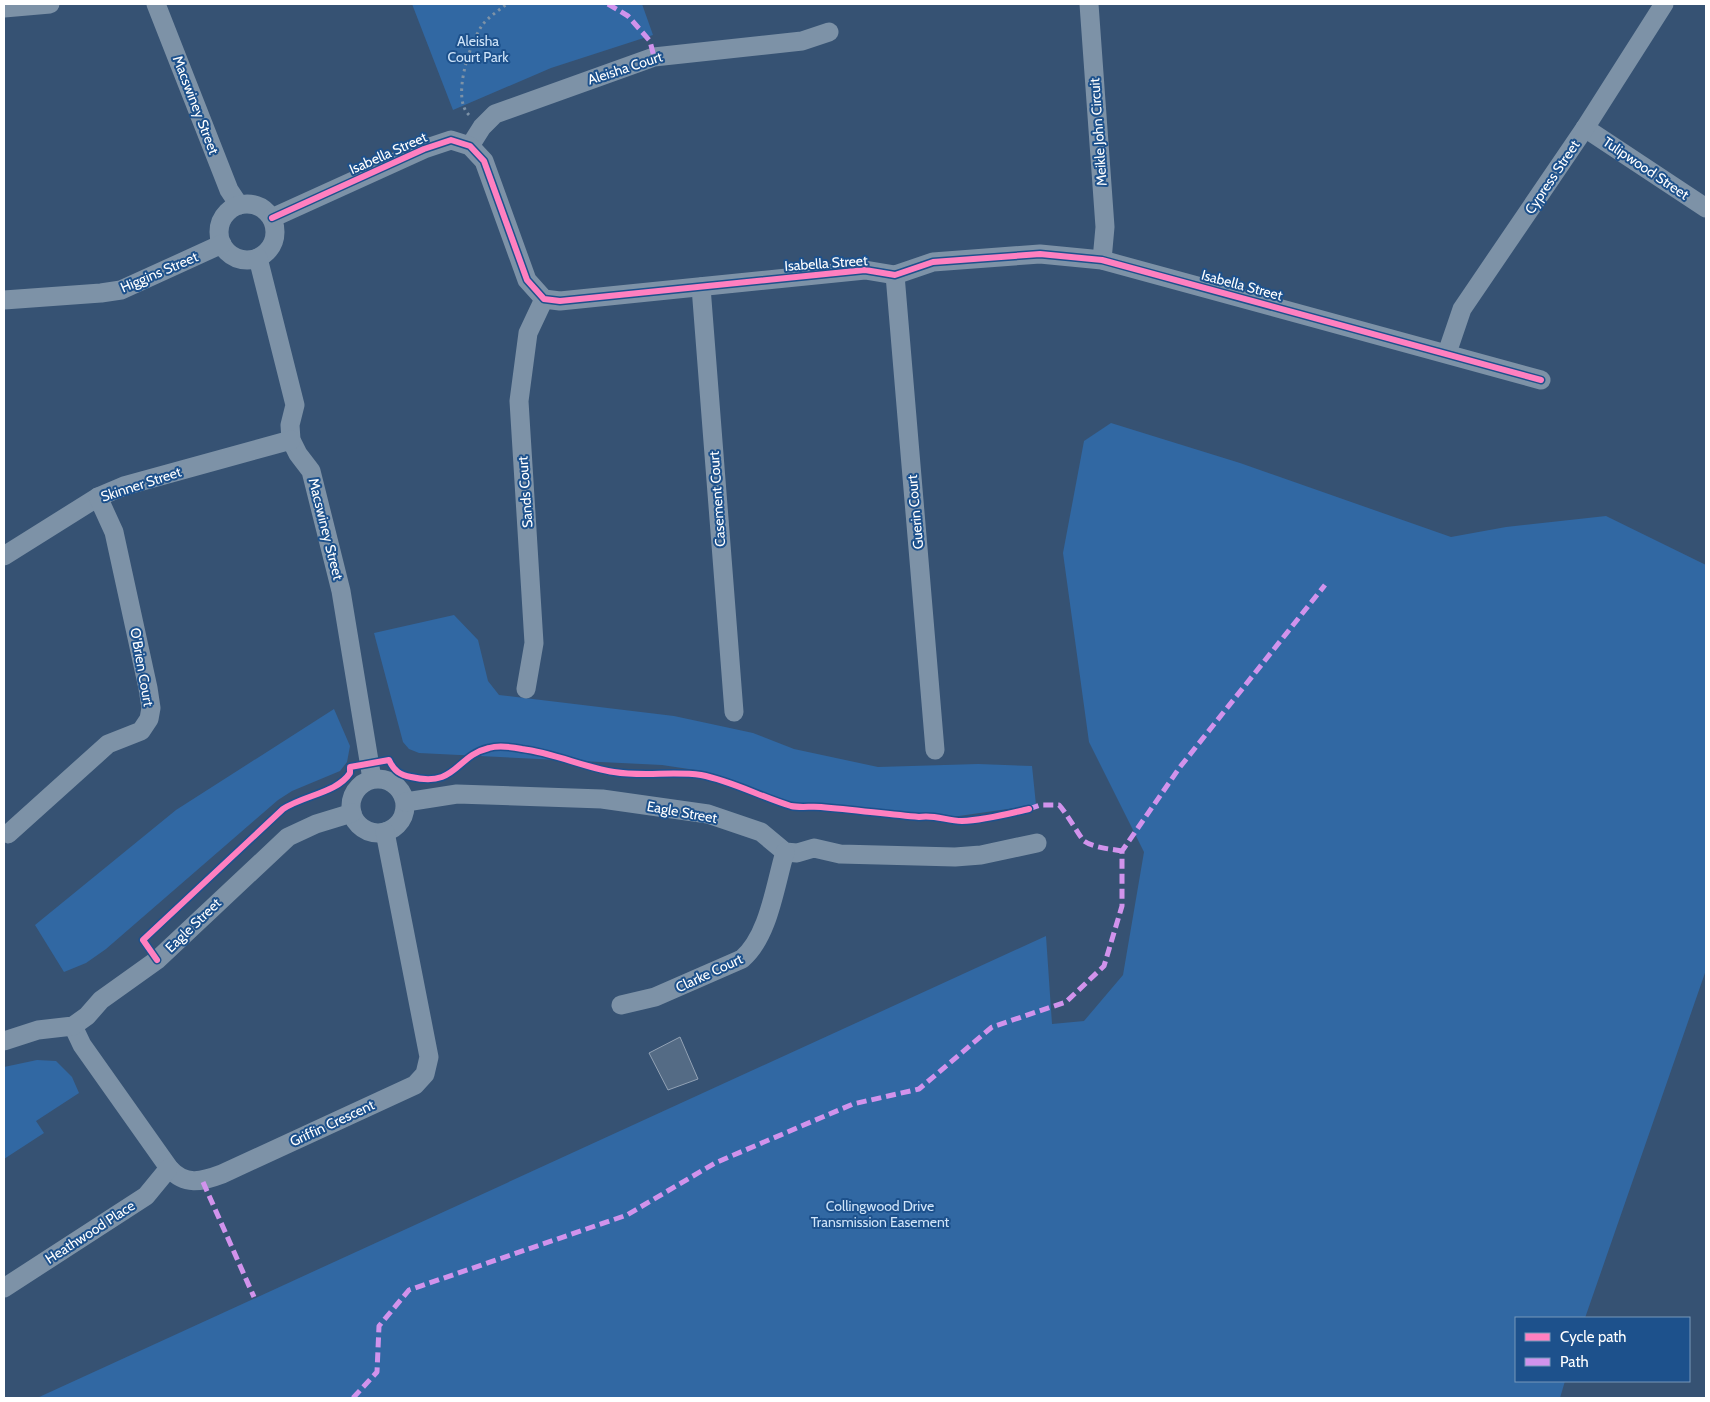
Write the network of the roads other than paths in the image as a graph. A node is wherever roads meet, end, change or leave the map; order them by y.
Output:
1 (50, 4) edge
2 (156, 4) edge
3 (1089, 4) edge
4 (1664, 4) edge
5 (4, 8) edge
6 (829, 32) dead end
7 (1585, 128) junction
8 (470, 146) junction
9 (239, 205) junction
10 (1706, 208) edge
11 (272, 218) junction
12 (222, 244) junction
13 (258, 258) junction
14 (1102, 260) junction
15 (895, 275) junction
16 (701, 286) junction
17 (544, 299) junction
18 (4, 300) edge
19 (1447, 353) junction
20 (1541, 380) dead end
21 (291, 440) junction
22 (98, 496) junction
23 (4, 556) edge
24 (526, 689) dead end
25 (734, 712) dead end
26 (935, 750) dead end
27 (372, 779) junction
28 (406, 802) junction
29 (352, 813) junction
30 (385, 832) junction
31 (8, 834) dead end
32 (1037, 843) dead end
33 (784, 852) junction
34 (621, 1005) dead end
35 (73, 1026) junction
36 (4, 1041) edge
37 (169, 1168) junction
38 (4, 1288) edge

1 - 5 street
2 - 9 street, Macswiney Street
3 - 14 street, Meikle John Circuit
4 - 7 street, Cypress Street
6 - 8 street, Aleisha Court
7 - 10 street, Tulipwood Street
7 - 19 street, Cypress Street
8 - 11 street, Isabella Street
8 - 17 street
9 - 11 street
9 - 12 street
11 - 13 street
12 - 13 street
12 - 18 street, Higgins Street
13 - 21 street
14 - 15 street, Isabella Street
14 - 19 street, Isabella Street
15 - 16 street, Isabella Street
15 - 26 street, Guerin Court
16 - 17 street, Isabella Street
16 - 25 street, Casement Court
17 - 24 street, Sands Court
19 - 20 street, Isabella Street
21 - 22 street, Skinner Street
21 - 27 street, Macswiney Street
22 - 23 street, Skinner Street
22 - 31 street, O'Brien Court
27 - 28 street
27 - 29 street
28 - 30 street
28 - 33 street, Eagle Street
29 - 30 street
29 - 35 street, Eagle Street
30 - 37 street, Griffin Crescent
32 - 33 street
33 - 34 street, Clarke Court
35 - 36 street
35 - 37 street, Griffin Crescent
37 - 38 street, Heathwood Place

